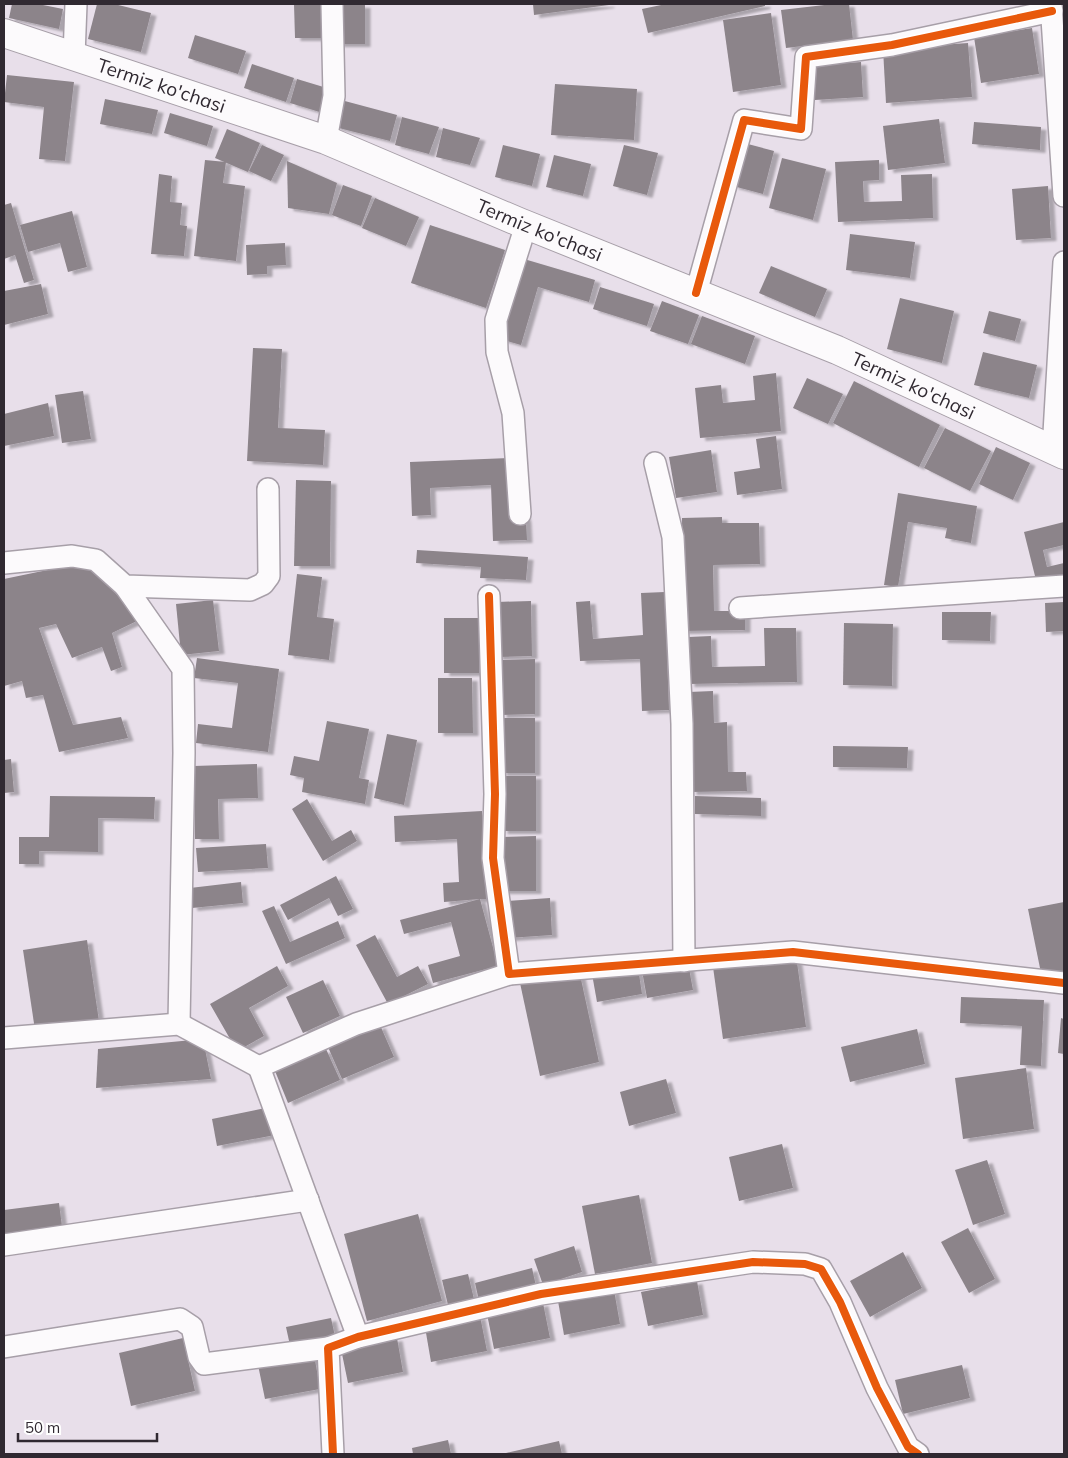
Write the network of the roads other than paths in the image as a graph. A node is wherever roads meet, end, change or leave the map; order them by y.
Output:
1 (76, 4) edge
2 (332, 4) edge
3 (1052, 8) edge
4 (4, 33) edge
5 (74, 56) junction
6 (326, 140) junction
7 (1064, 196) edge
8 (526, 225) junction
9 (1064, 262) edge
10 (696, 293) junction
11 (1059, 453) edge
12 (655, 463) dead end
13 (268, 489) dead end
14 (520, 514) dead end
15 (4, 563) edge
16 (125, 586) junction
17 (1064, 586) edge
18 (489, 596) dead end
19 (740, 608) dead end
20 (684, 961) junction
21 (509, 974) junction
22 (1064, 983) edge
23 (179, 1024) junction
24 (4, 1038) edge
25 (259, 1067) junction
26 (308, 1200) junction
27 (4, 1245) edge
28 (358, 1337) junction
29 (4, 1347) edge
30 (328, 1348) junction
31 (333, 1454) edge
32 (918, 1454) edge

1 - 5 street
2 - 6 street
3 - 7 street
3 - 10 street
4 - 5 main road, Termiz ko'chasi
5 - 6 main road, Termiz ko'chasi
6 - 8 main road, Termiz ko'chasi
8 - 10 main road, Termiz ko'chasi
8 - 14 street
9 - 11 street
10 - 11 main road, Termiz ko'chasi
12 - 20 street
13 - 16 street
15 - 16 street
16 - 23 street
17 - 19 street
18 - 21 street
20 - 21 street
20 - 22 street
21 - 25 street
23 - 24 street
23 - 25 street
25 - 26 street
26 - 27 street
26 - 28 street
28 - 30 street
28 - 32 street
29 - 30 street
30 - 31 street

